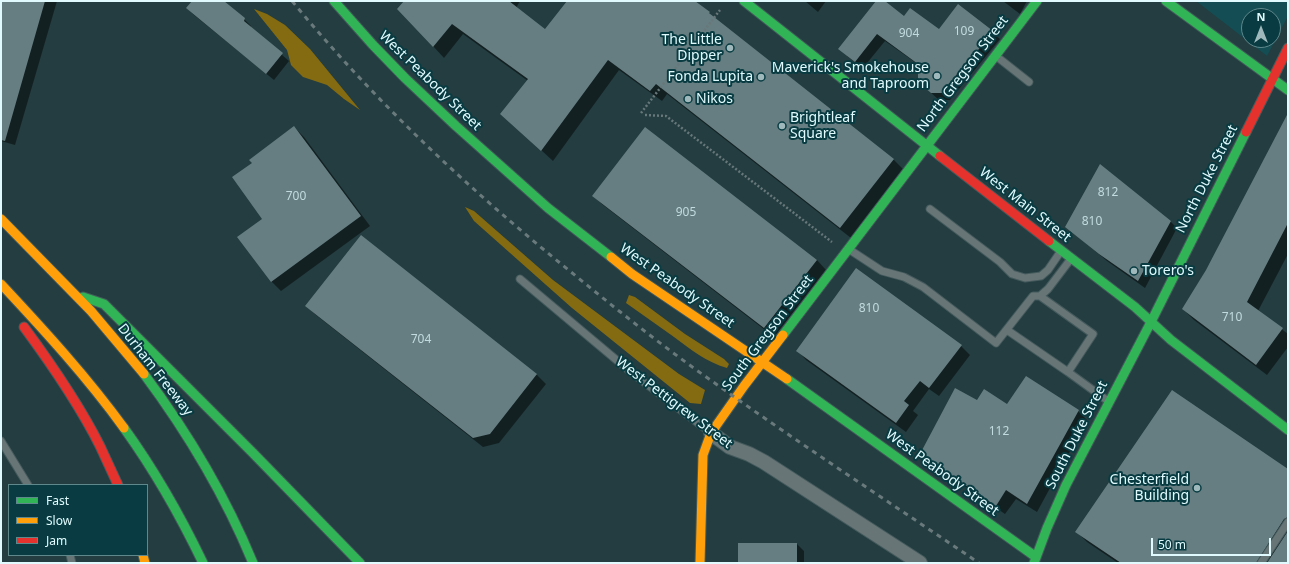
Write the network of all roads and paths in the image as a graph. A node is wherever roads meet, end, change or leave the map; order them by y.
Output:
1 (334, 1) edge
2 (744, 1) edge
3 (1037, 1) edge
4 (1166, 1) edge
5 (720, 10) dead end
6 (1288, 48) edge
7 (996, 55) junction
8 (1273, 79) junction
9 (1029, 82) dead end
10 (1288, 90) edge
11 (641, 113) dead end
12 (645, 115) dead end
13 (927, 145) junction
14 (930, 209) dead end
15 (1, 219) edge
16 (835, 244) dead end
17 (849, 248) junction
18 (1061, 251) junction
19 (1071, 259) junction
20 (520, 279) dead end
21 (1, 285) edge
22 (76, 294) junction
23 (1040, 296) junction
24 (1151, 322) junction
25 (1007, 330) junction
26 (763, 362) junction
27 (1068, 372) junction
28 (1109, 402) junction
29 (1288, 430) edge
30 (711, 433) junction
31 (1, 441) edge
32 (27, 484) edge
33 (118, 484) edge
34 (1288, 522) edge
35 (1035, 560) edge
36 (203, 563) edge
37 (253, 563) edge
38 (360, 563) edge
39 (700, 563) edge
40 (920, 563) edge
41 (1261, 563) edge

1 - 26 main road, West Peabody Street
2 - 13 main road, West Main Street
3 - 7 main road, North Gregson Street
4 - 8 main road
5 - 11 path
6 - 8 main road, North Duke Street
7 - 9 lane
7 - 13 main road, North Gregson Street
8 - 10 main road
8 - 24 main road, North Duke Street
12 - 16 path
13 - 17 main road, South Gregson Street
13 - 18 main road, West Main Street
14 - 18 lane
15 - 22 main road, Durham Freeway
17 - 25 lane
17 - 26 main road, South Gregson Street
18 - 19 main road, West Main Street
19 - 23 lane
19 - 24 main road, West Main Street
20 - 30 lane, West Pettigrew Street
21 - 33 main road
21 - 36 main road
22 - 37 main road, Durham Freeway
22 - 38 main road
23 - 25 lane
23 - 27 lane
24 - 28 main road, South Duke Street
24 - 29 main road, West Main Street
25 - 27 lane
26 - 30 main road, South Gregson Street
26 - 35 main road, West Peabody Street
27 - 28 lane
28 - 35 main road, South Duke Street
30 - 39 main road, South Gregson Street
30 - 40 street, West Pettigrew Street
31 - 32 lane
34 - 41 lane

